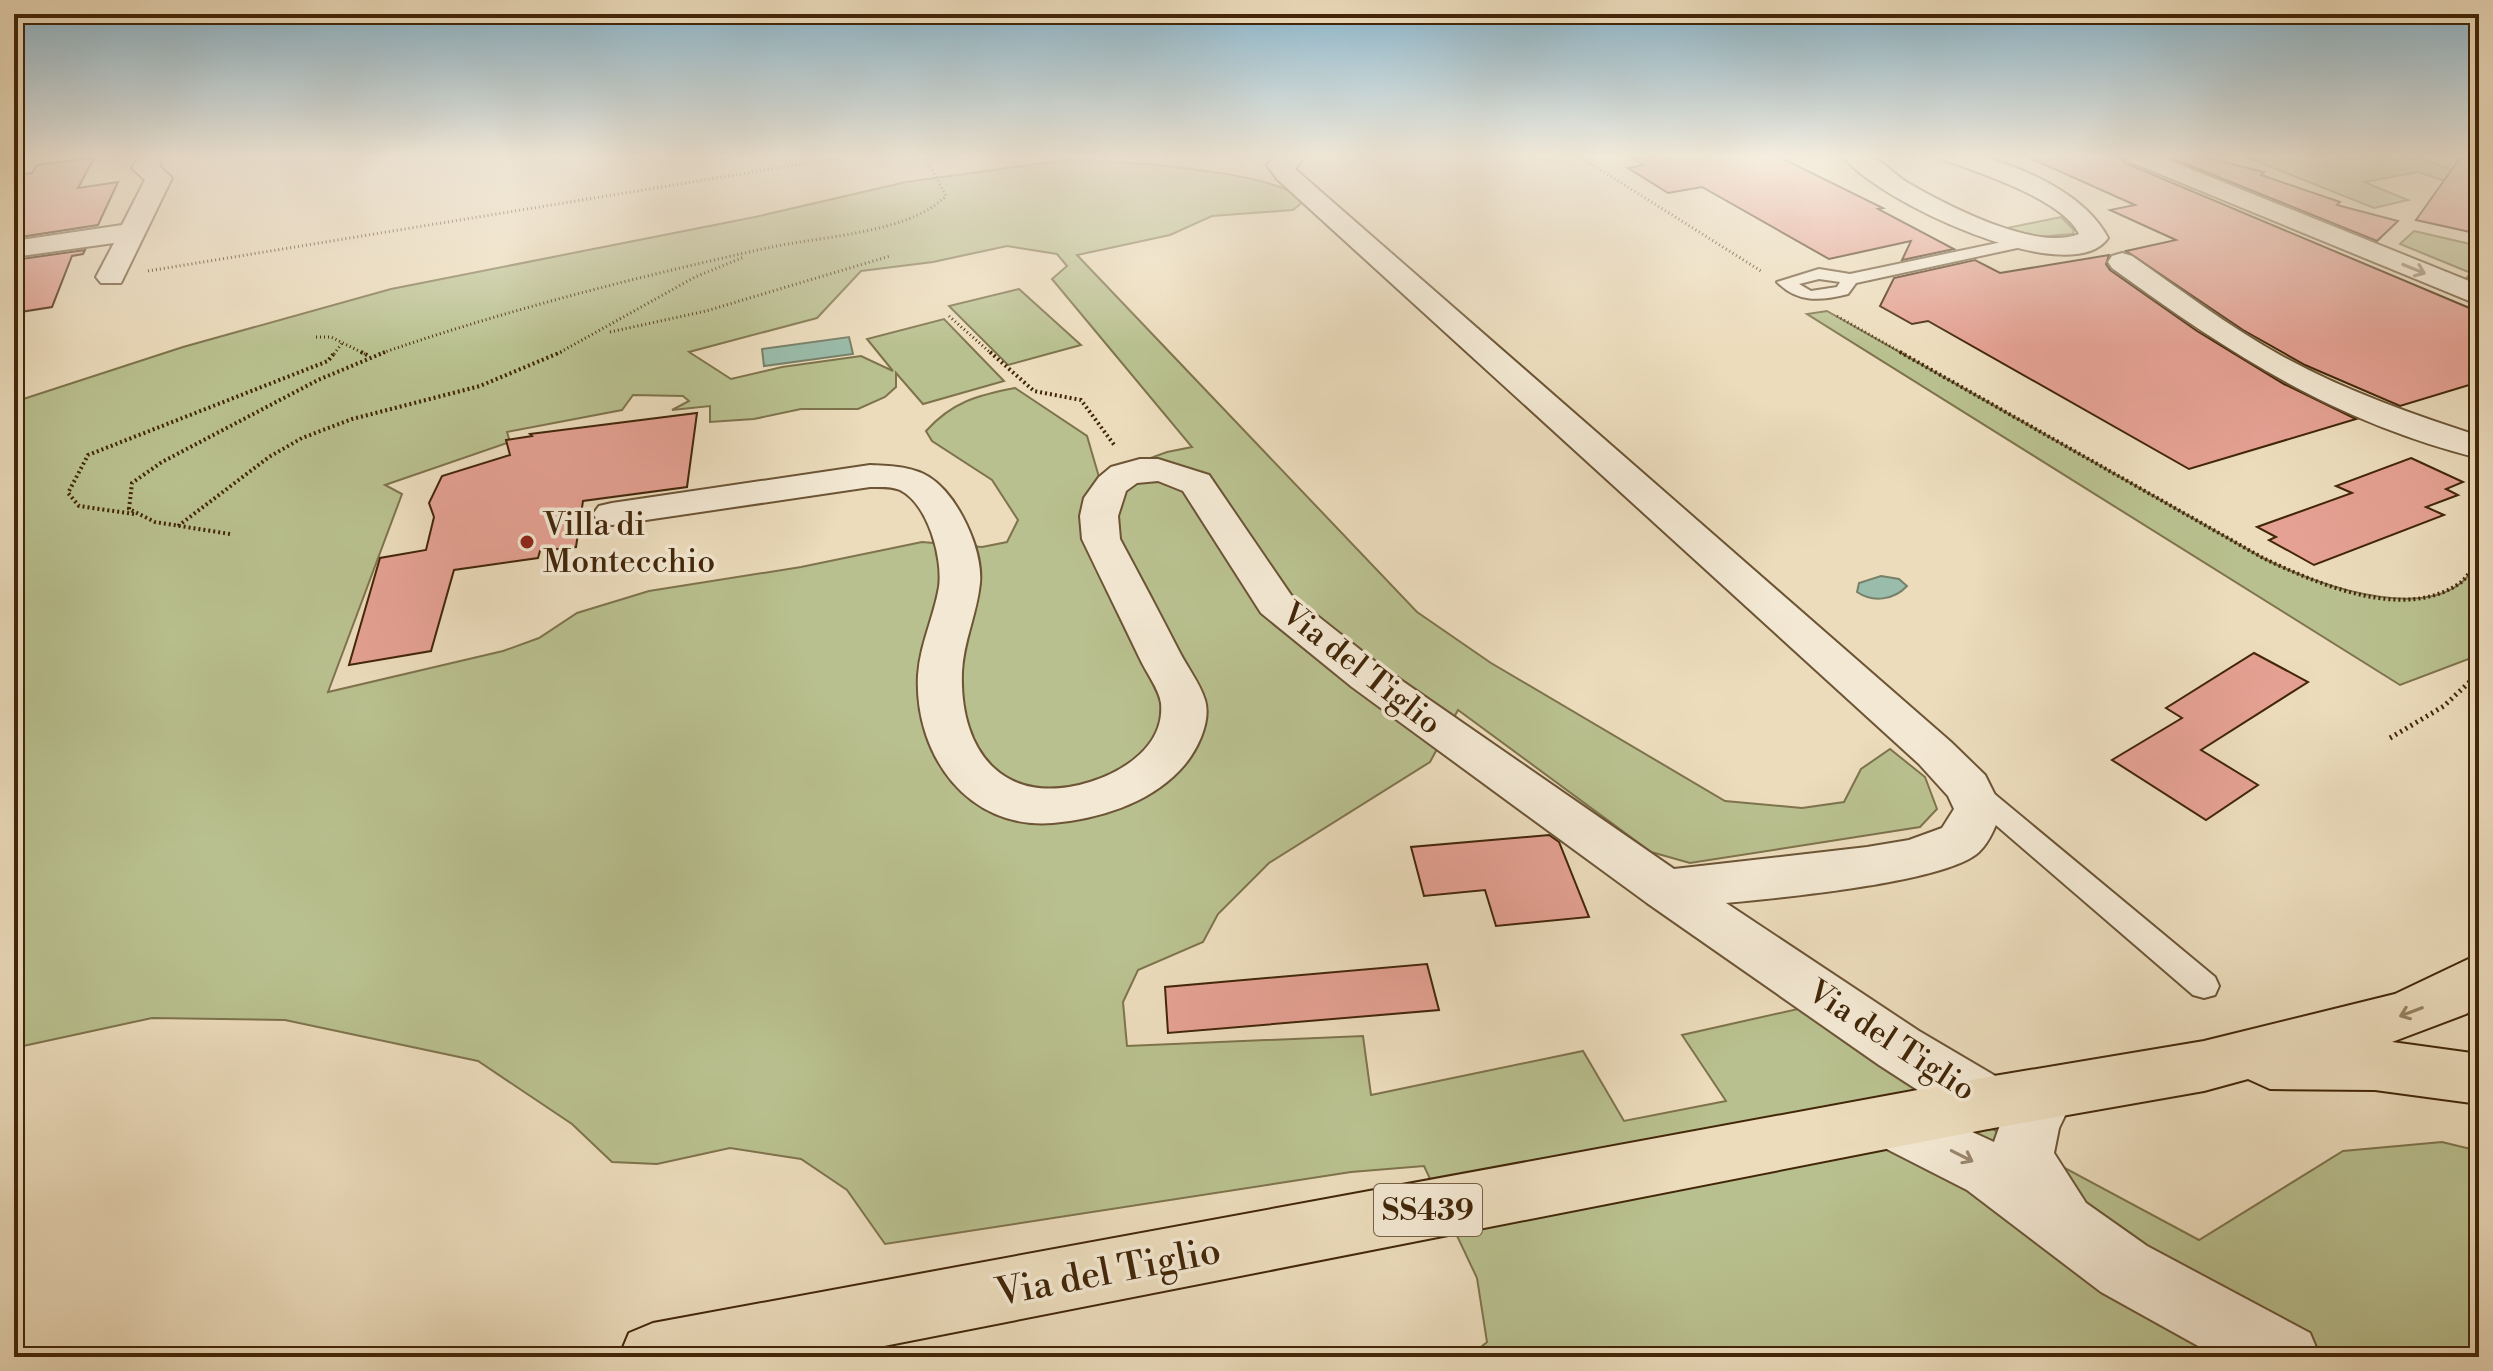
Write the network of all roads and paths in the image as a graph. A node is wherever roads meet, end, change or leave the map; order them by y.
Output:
1 (140, 219) edge
2 (466, 219) edge
3 (907, 219) edge
4 (1336, 219) edge
5 (1679, 219) edge
6 (1963, 219) edge
7 (2079, 219) edge
8 (2291, 219) edge
9 (134, 232) junction
10 (2094, 238) junction
11 (2026, 242) junction
12 (2057, 246) junction
13 (14, 249) edge
14 (760, 250) junction
15 (890, 256) dead end
16 (2122, 262) junction
17 (1762, 271) dead end
18 (111, 277) joint
19 (1850, 279) dead end
20 (2479, 296) edge
21 (1827, 311) dead end
22 (949, 316) dead end
23 (595, 336) junction
24 (316, 337) dead end
25 (343, 342) junction
26 (370, 357) junction
27 (2479, 447) edge
28 (1131, 471) junction
29 (140, 514) junction
30 (612, 514) dead end
31 (178, 526) junction
32 (230, 534) dead end
33 (2479, 558) edge
34 (2479, 673) edge
35 (2390, 738) dead end
36 (1968, 787) junction
37 (1665, 889) junction
38 (2479, 976) edge
39 (2204, 986) dead end
40 (2204, 1066) junction
41 (2479, 1079) edge
42 (2018, 1098) junction
43 (1892, 1122) junction
44 (2079, 1235) junction
45 (653, 1357) edge
46 (2286, 1357) edge

1 - 9 street
2 - 18 path
3 - 14 path
4 - 36 street
5 - 17 path
6 - 11 street
7 - 10 street
8 -> 20 street
9 - 13 street
9 - 18 street
10 - 12 street
10 - 16 street
11 - 12 street
11 - 19 lane
12 - 16 street
14 - 23 path
14 - 26 path
15 - 23 path
16 - 27 street
21 - 33 path
22 - 28 path
23 - 31 path
24 - 25 path
25 - 26 path
25 - 29 path
26 - 29 path
28 - 30 street
28 - 37 street, Via del Tiglio
29 - 31 path
31 - 32 path
34 - 35 path
36 - 37 street
36 - 39 lane
37 - 42 street, Via del Tiglio
38 -> 40 main road, Via del Tiglio
40 - 41 main road, Via del Tiglio
40 - 42 main road, Via del Tiglio / SS439
42 - 43 main road, Via del Tiglio / SS439
42 - 44 street
43 -> 44 street
43 - 45 main road, Via del Tiglio / SS439
44 - 46 street

